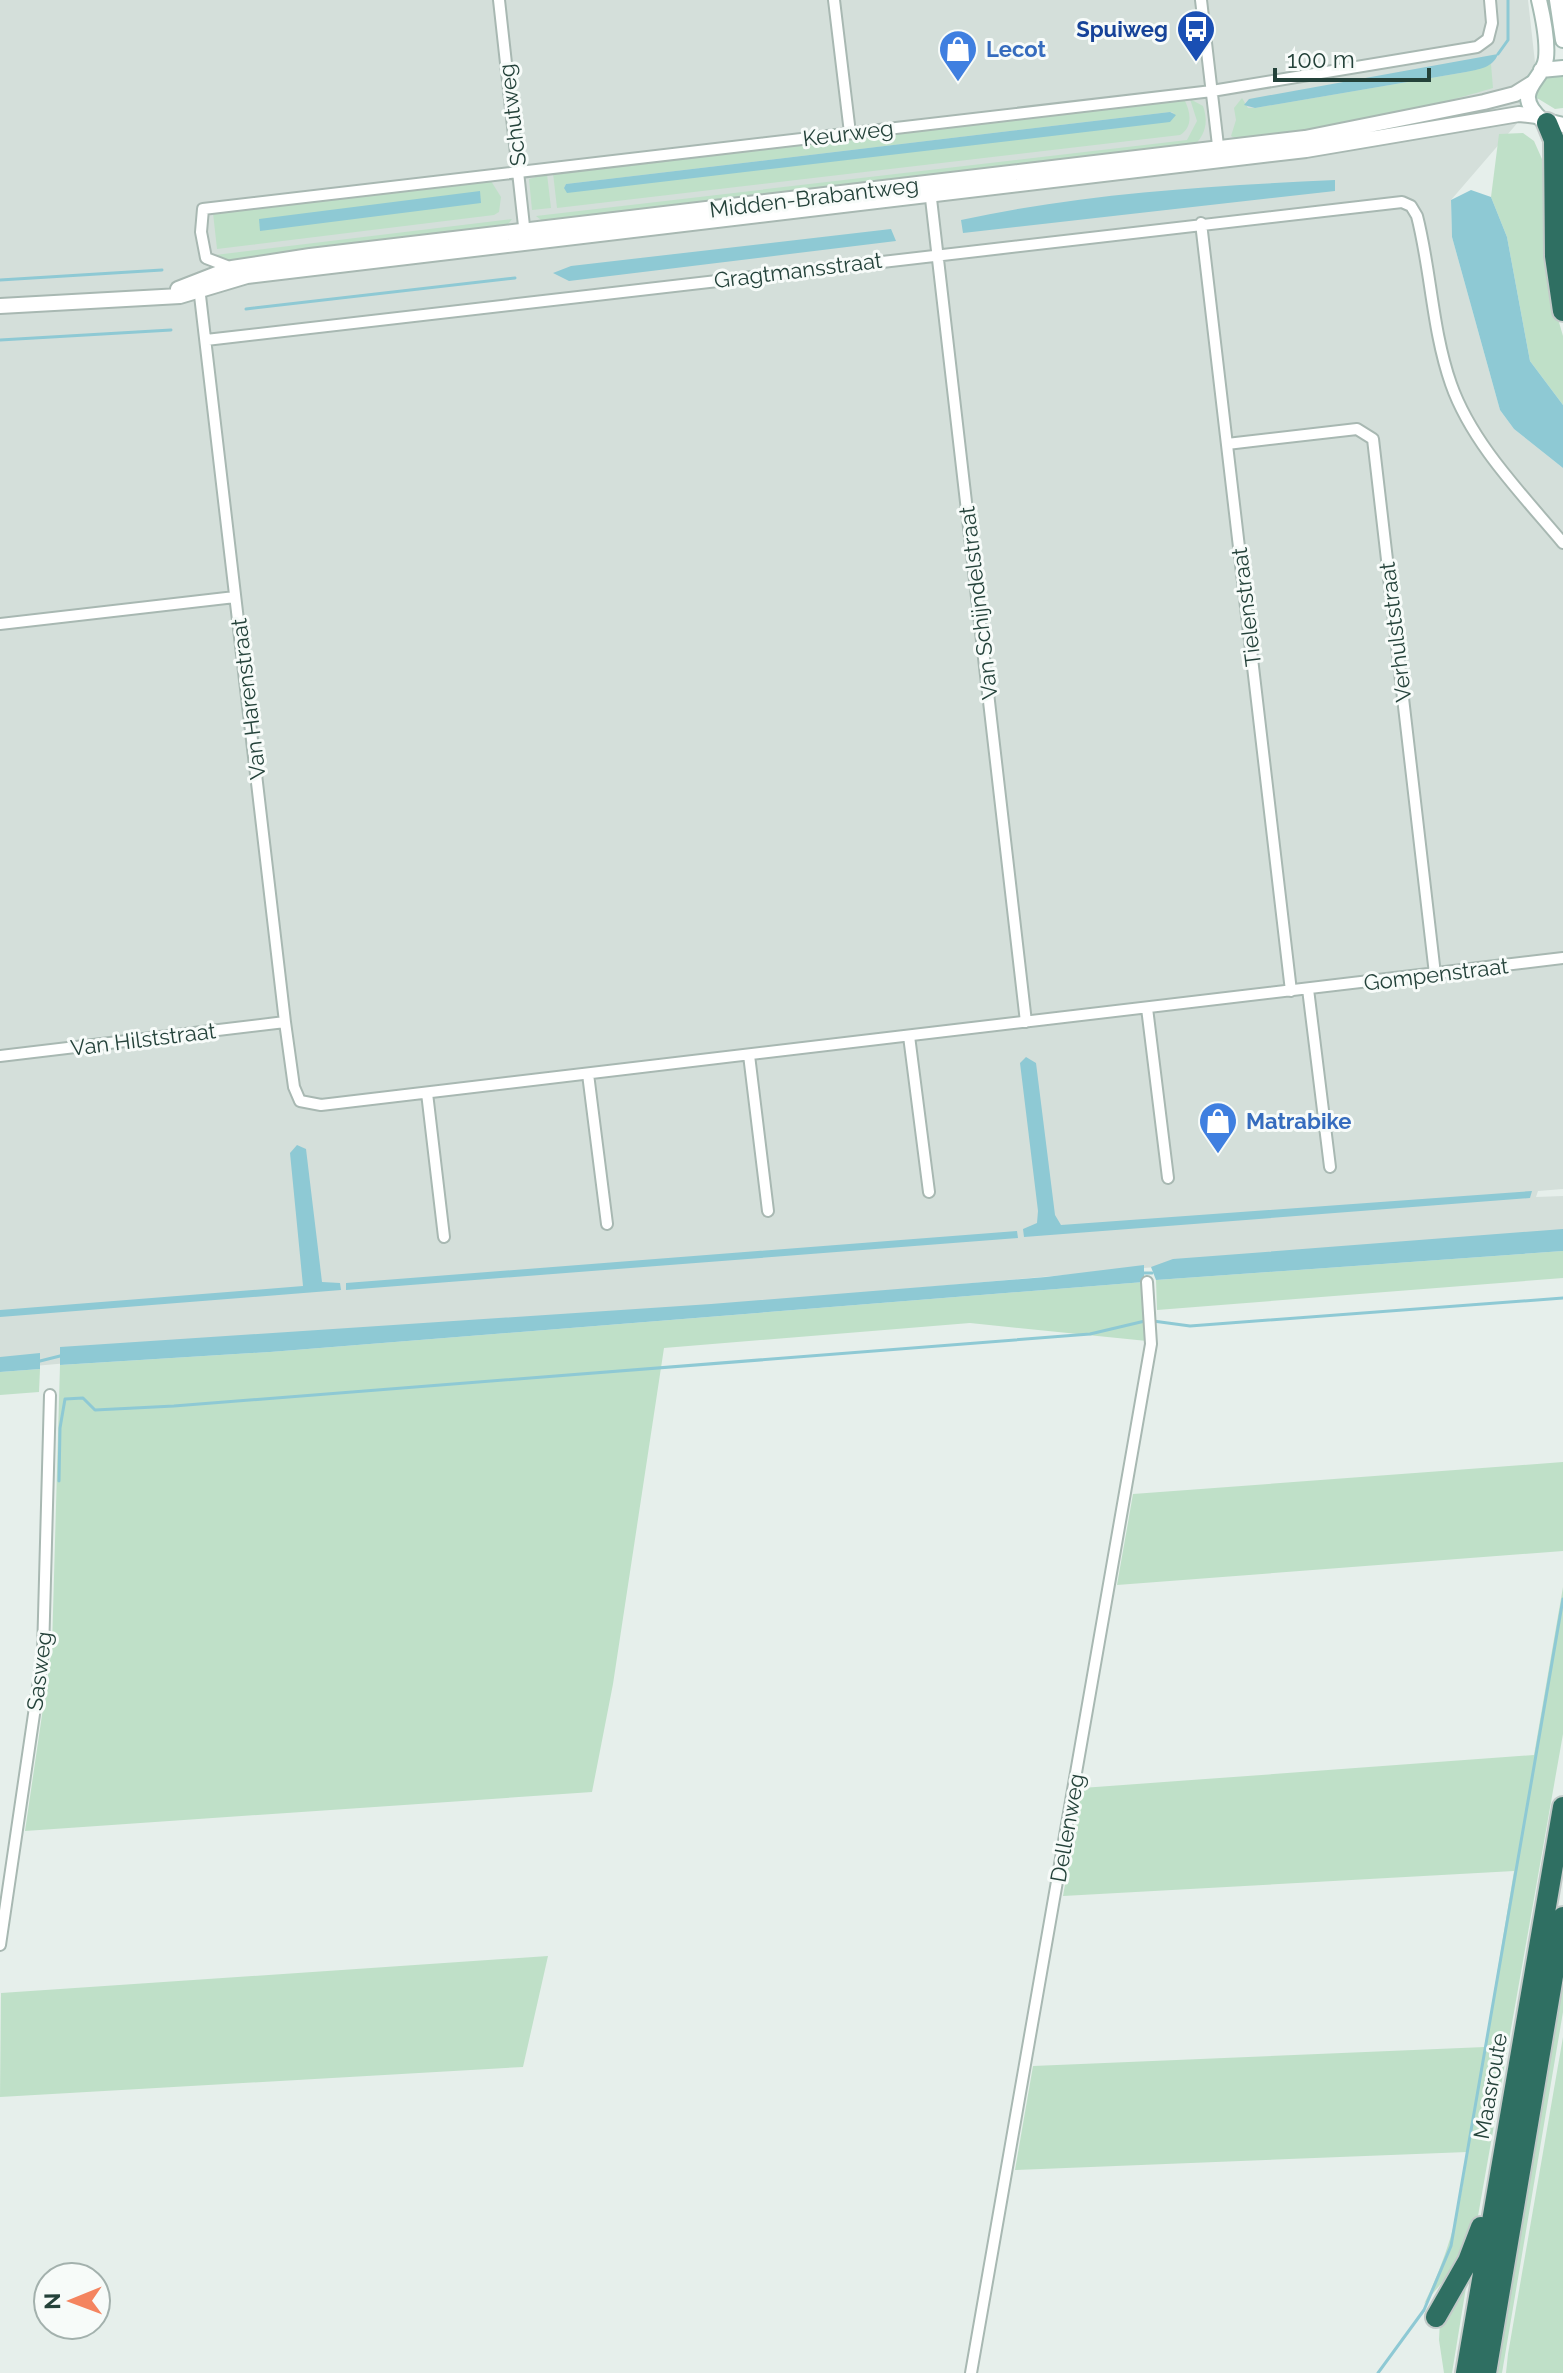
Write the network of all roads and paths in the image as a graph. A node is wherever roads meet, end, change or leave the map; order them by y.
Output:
1 (499, 0) edge
2 (834, 0) edge
3 (1201, 0) edge
4 (1490, 0) edge
5 (1538, 0) edge
6 (1557, 0) edge
7 (1563, 40) edge
8 (1563, 59) edge
9 (1541, 64) junction
10 (1563, 68) edge
11 (1526, 82) junction
12 (1212, 91) junction
13 (1548, 117) edge
14 (850, 133) junction
15 (1219, 154) junction
16 (519, 172) junction
17 (930, 189) junction
18 (1201, 223) junction
19 (525, 236) junction
20 (936, 253) junction
21 (232, 268) junction
22 (199, 286) junction
23 (0, 306) edge
24 (1563, 311) edge
25 (206, 340) junction
26 (1227, 444) junction
27 (1563, 543) edge
28 (235, 597) junction
29 (0, 624) edge
30 (1563, 958) edge
31 (1435, 974) junction
32 (1308, 989) junction
33 (1291, 991) junction
34 (1147, 1008) junction
35 (285, 1022) junction
36 (1026, 1022) junction
37 (909, 1036) junction
38 (749, 1055) junction
39 (0, 1056) edge
40 (588, 1074) junction
41 (427, 1093) junction
42 (315, 1106) joint
43 (1330, 1167) dead end
44 (1168, 1178) dead end
45 (929, 1192) dead end
46 (768, 1211) dead end
47 (607, 1224) dead end
48 (444, 1237) dead end
49 (1147, 1282) dead end
50 (50, 1395) dead end
51 (1563, 1807) edge
52 (1563, 1917) edge
53 (0, 1945) edge
54 (1498, 2182) junction
55 (1436, 2317) dead end
56 (971, 2373) edge
57 (1466, 2373) edge
58 (1486, 2373) edge

1 - 16 street, Schutweg
2 - 14 street
3 - 12 street
4 - 12 street, Keurweg
5 - 9 street
6 - 7 street
8 - 9 street
9 - 10 street
9 - 11 street
11 - 13 street
11 - 15 street, Midden-Brabantweg
12 - 14 street, Keurweg
12 - 15 street
13 - 15 street, Midden-Brabantweg
13 - 24 highway
14 - 16 street, Keurweg
15 - 17 street, Midden-Brabantweg
16 - 19 street, Schutweg
16 - 21 street, Keurweg
17 - 19 street, Midden-Brabantweg
17 - 20 street, Van Schijndelstraat
18 - 20 street, Gragtmansstraat
18 - 26 street, Tielenstraat
18 - 27 street, Gragtmansstraat
19 - 21 street, Midden-Brabantweg
19 - 22 street, Midden-Brabantweg
20 - 25 street, Gragtmansstraat
20 - 36 street, Van Schijndelstraat
21 - 22 street, Midden-Brabantweg
22 - 23 street, Midden-Brabantweg
22 - 25 street, Van Harenstraat
25 - 28 street, Van Harenstraat
26 - 31 street, Verhulststraat
26 - 33 street, Tielenstraat
28 - 29 street
28 - 35 street, Van Harenstraat
30 - 31 street, Gompenstraat
31 - 32 street, Gompenstraat
32 - 33 street, Gompenstraat
32 - 43 street
33 - 34 street, Gompenstraat
34 - 36 street, Gompenstraat
34 - 44 street
35 - 39 street, Van Hilststraat
35 - 42 street, Van Harenstraat
36 - 37 street, Gompenstraat
37 - 38 street, Gompenstraat
37 - 45 street
38 - 40 street, Gompenstraat
38 - 46 street
40 - 41 street, Gompenstraat
40 - 47 street
41 - 42 street, Gompenstraat
41 - 48 street
49 - 56 street, Dellenweg
50 - 53 street, Sasweg
51 - 54 highway, Maasroute
52 - 58 highway, Maasroute
54 - 55 highway
54 - 57 highway, Maasroute

